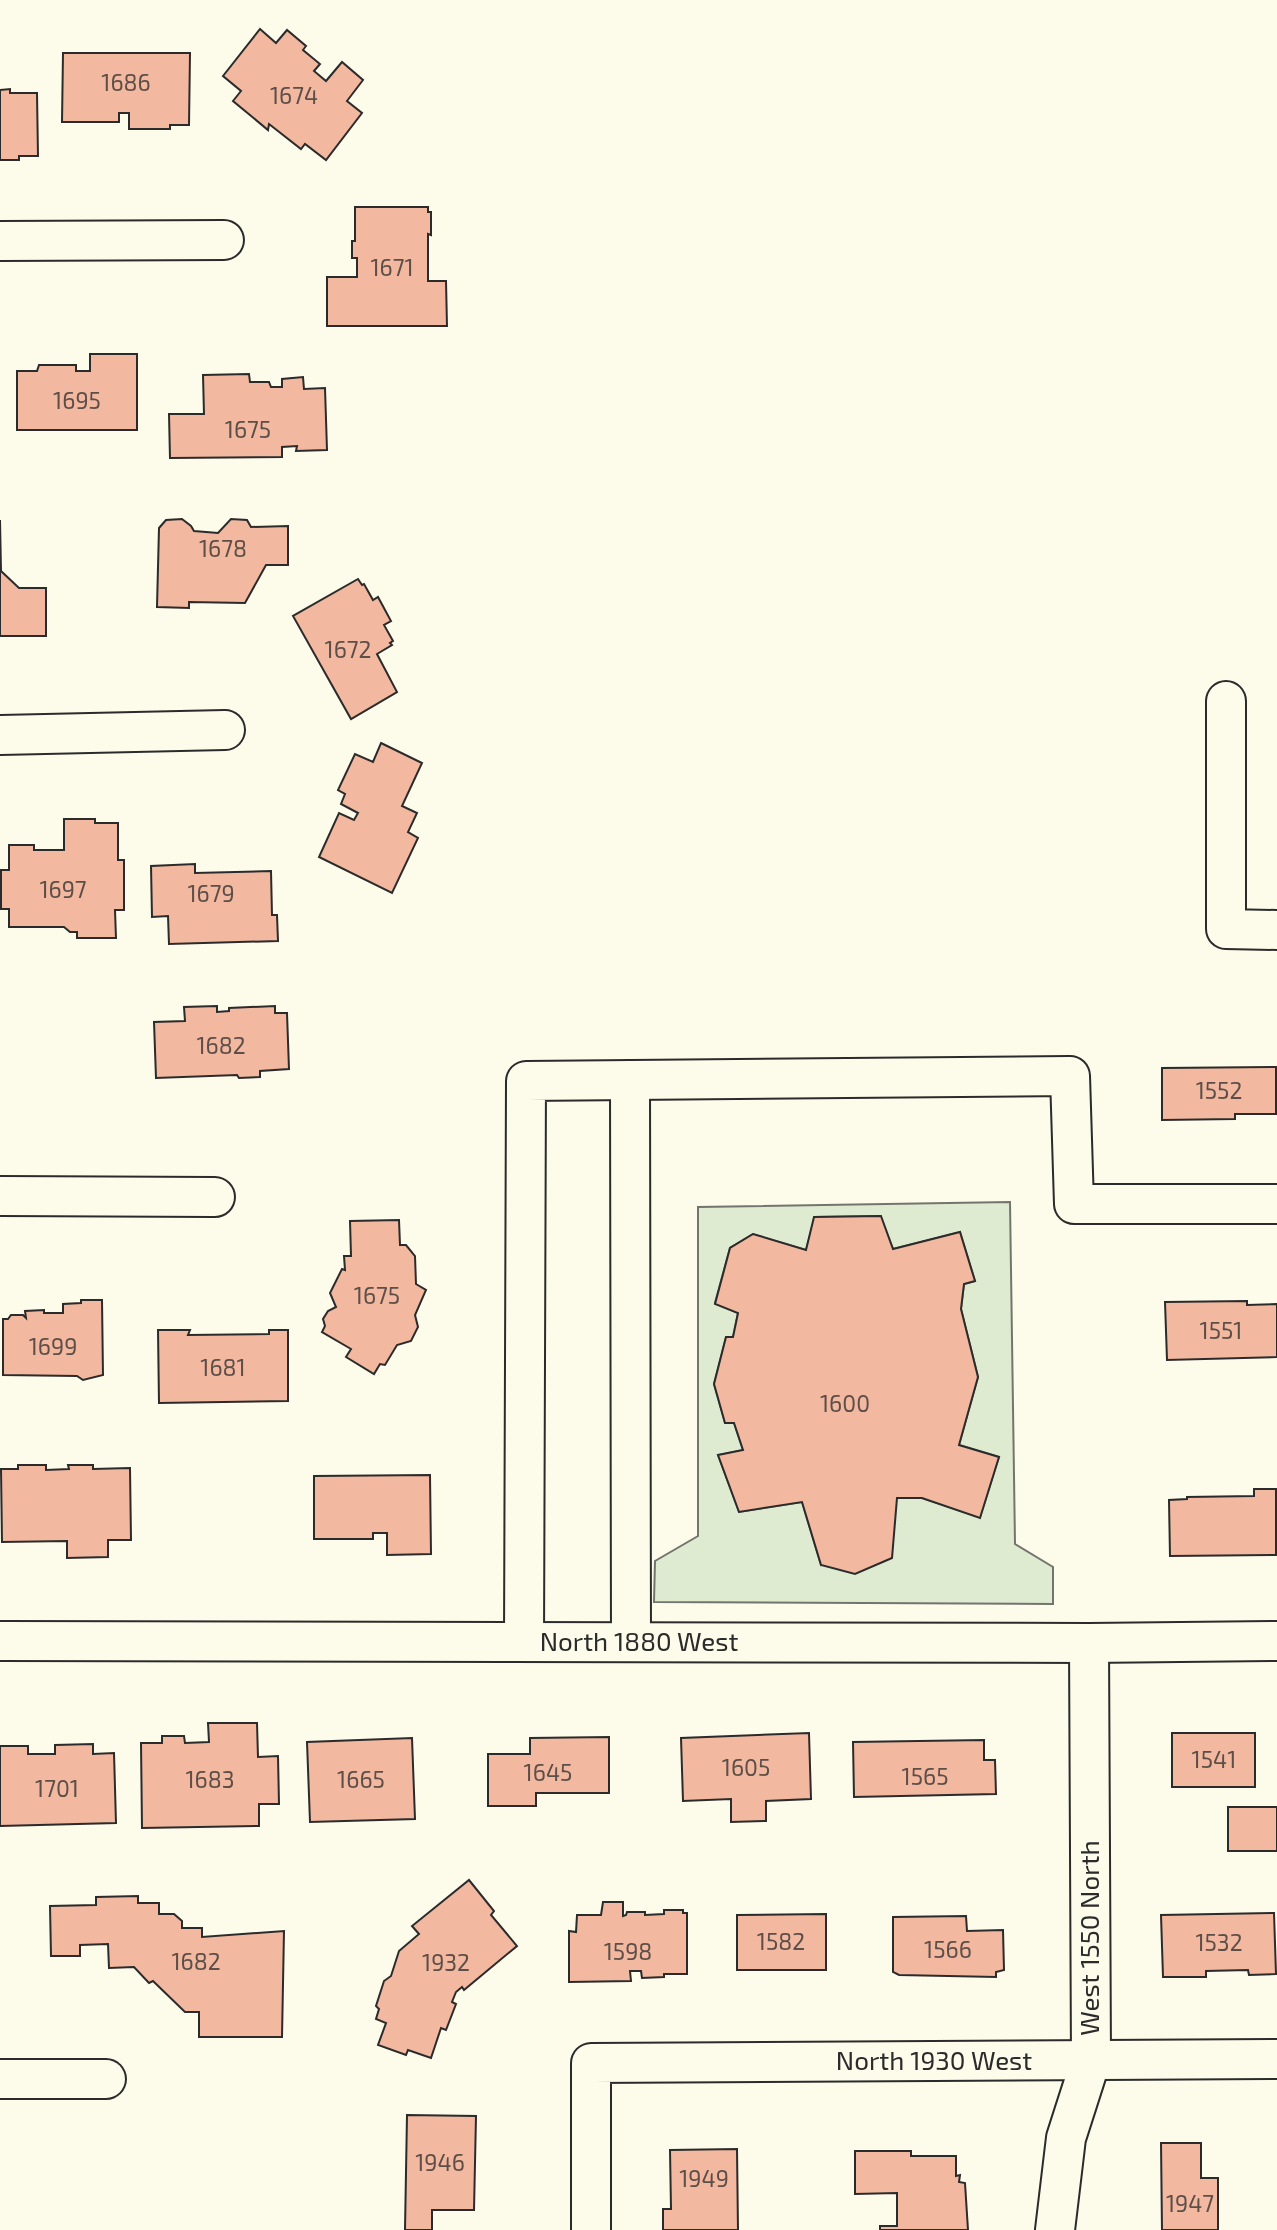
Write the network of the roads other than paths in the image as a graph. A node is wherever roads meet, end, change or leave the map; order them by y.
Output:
1 (224, 240) dead end
2 (0, 241) edge
3 (1226, 701) dead end
4 (225, 730) dead end
5 (0, 735) edge
6 (1277, 930) edge
7 (630, 1080) junction
8 (0, 1196) edge
9 (215, 1197) dead end
10 (1277, 1204) edge
11 (0, 1641) edge
12 (1277, 1641) edge
13 (524, 1642) junction
14 (631, 1642) junction
15 (1089, 1643) junction
16 (1277, 2059) edge
17 (1091, 2060) junction
18 (0, 2079) edge
19 (106, 2079) dead end
20 (591, 2230) edge
21 (1055, 2230) edge

1 - 2 street
3 - 6 street
4 - 5 street
7 - 10 street
7 - 13 street
7 - 14 street
8 - 9 street
11 - 13 street, North 1880 West
12 - 15 street, North 1880 West
13 - 14 street, North 1880 West
14 - 15 street, North 1880 West
15 - 17 street, West 1550 North
16 - 17 street, North 1930 West
17 - 20 street, North 1930 West
17 - 21 street, West 1550 North
18 - 19 street

